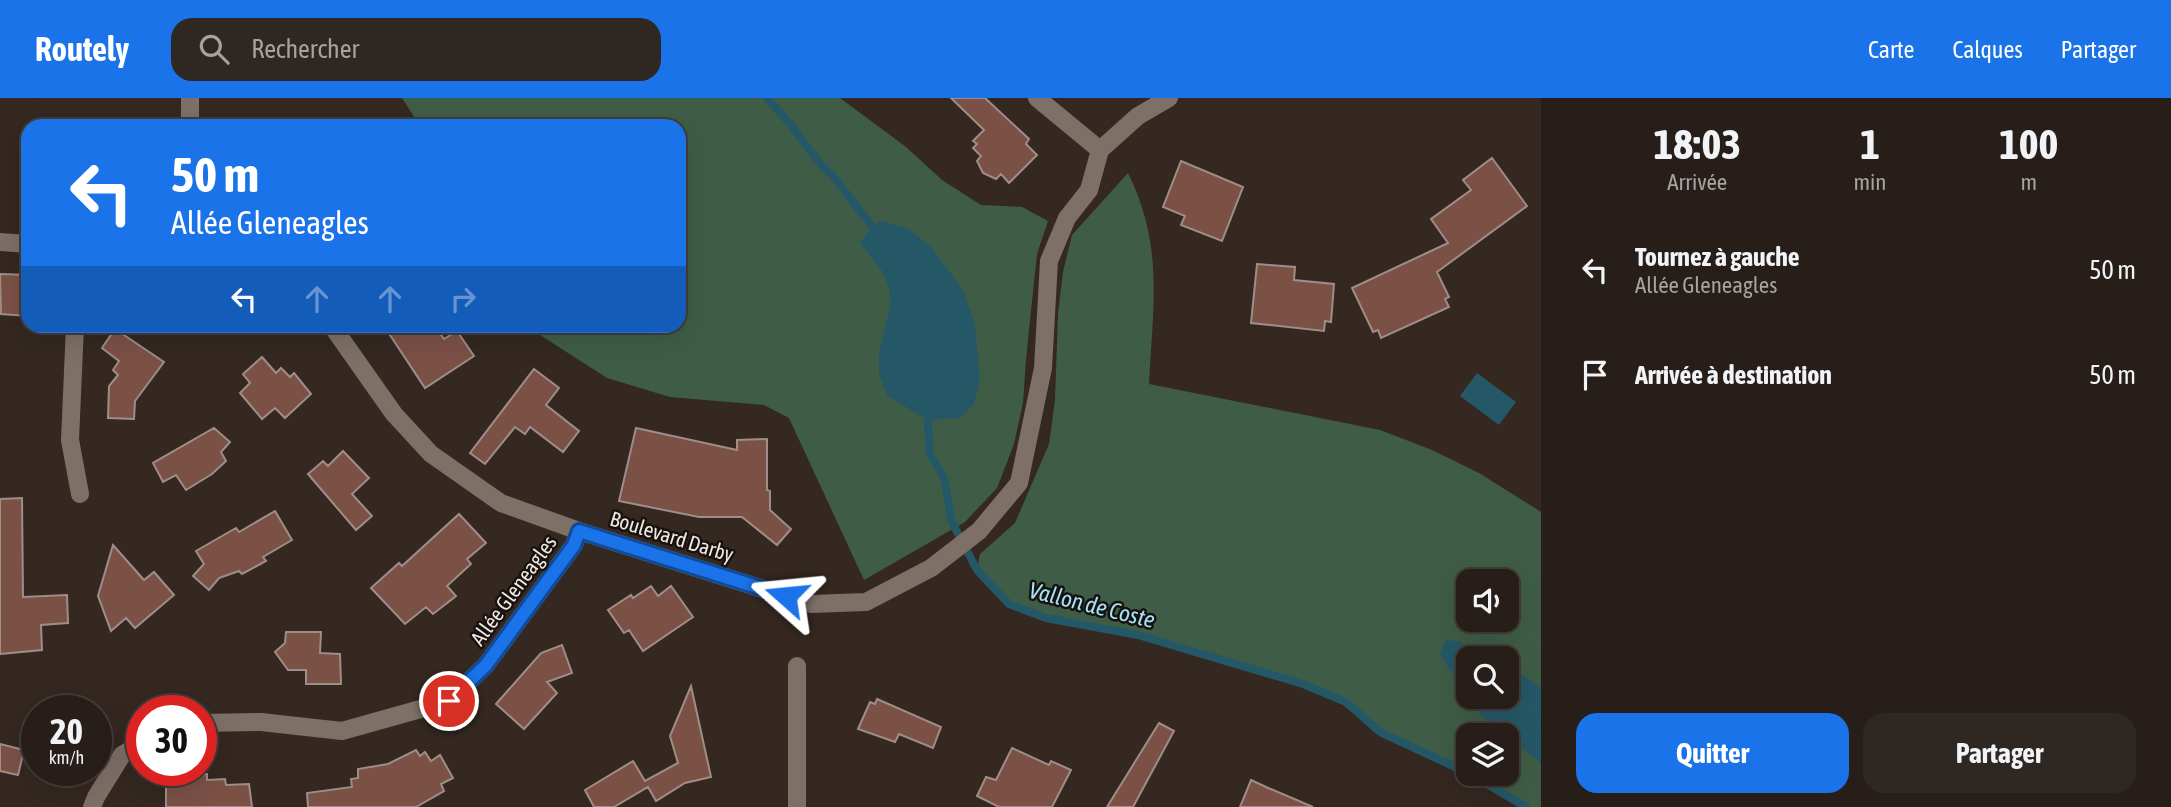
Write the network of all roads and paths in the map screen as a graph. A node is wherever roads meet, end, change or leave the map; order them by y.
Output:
1 (190, 98) edge
2 (1037, 98) edge
3 (1169, 98) edge
4 (190, 119) edge
5 (1100, 150) junction
6 (0, 242) edge
7 (21, 244) edge
8 (75, 333) edge
9 (337, 333) edge
10 (80, 494) dead end
11 (579, 531) junction
12 (797, 666) dead end
13 (217, 723) edge
14 (126, 753) edge
15 (93, 807) edge
16 (797, 807) edge

1 - 4 street
2 - 5 street
3 - 5 street
5 - 11 street, Boulevard Darby
6 - 7 street
8 - 10 street
9 - 11 street, Boulevard Darby
11 - 13 street, Allée Gleneagles
12 - 16 street
14 - 15 street

